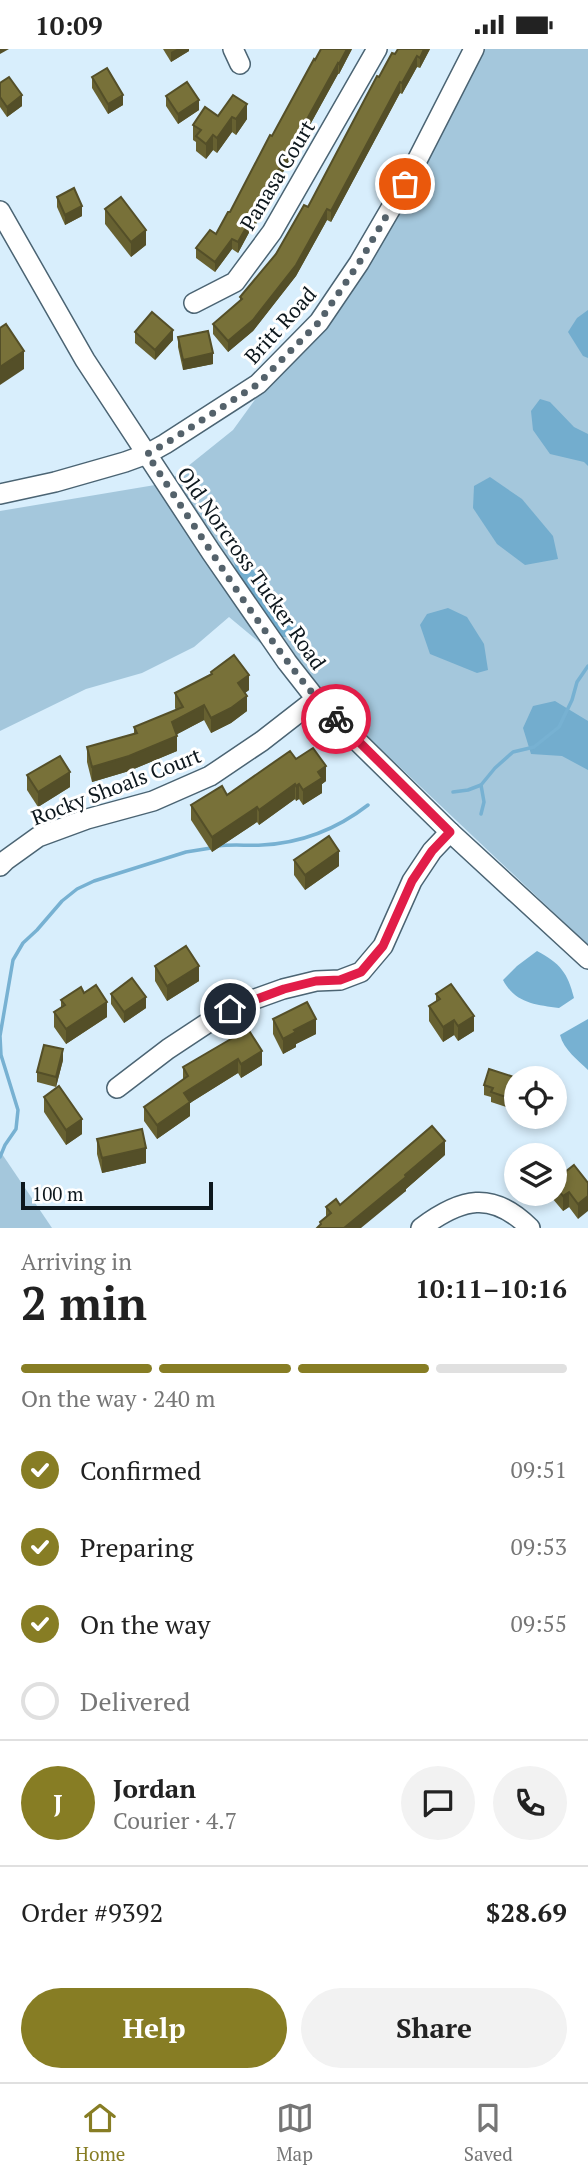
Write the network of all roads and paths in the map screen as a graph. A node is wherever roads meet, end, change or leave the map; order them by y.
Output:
1 (377, 49) edge
2 (474, 49) edge
3 (0, 211) edge
4 (194, 303) dead end
5 (147, 454) junction
6 (0, 494) edge
7 (316, 699) junction
8 (450, 832) junction
9 (0, 866) edge
10 (588, 959) edge
11 (117, 1088) dead end
12 (421, 1228) edge
13 (530, 1228) edge

1 - 4 street, Panasa Court
2 - 5 street, Britt Road
3 - 5 street, Old Norcross Tucker Road
5 - 6 street, Britt Road
5 - 7 street, Old Norcross Tucker Road
7 - 8 street, Old Norcross Tucker Road
7 - 9 street, Rocky Shoals Court
8 - 10 street, Old Norcross Tucker Road
8 - 11 street
12 - 13 street

